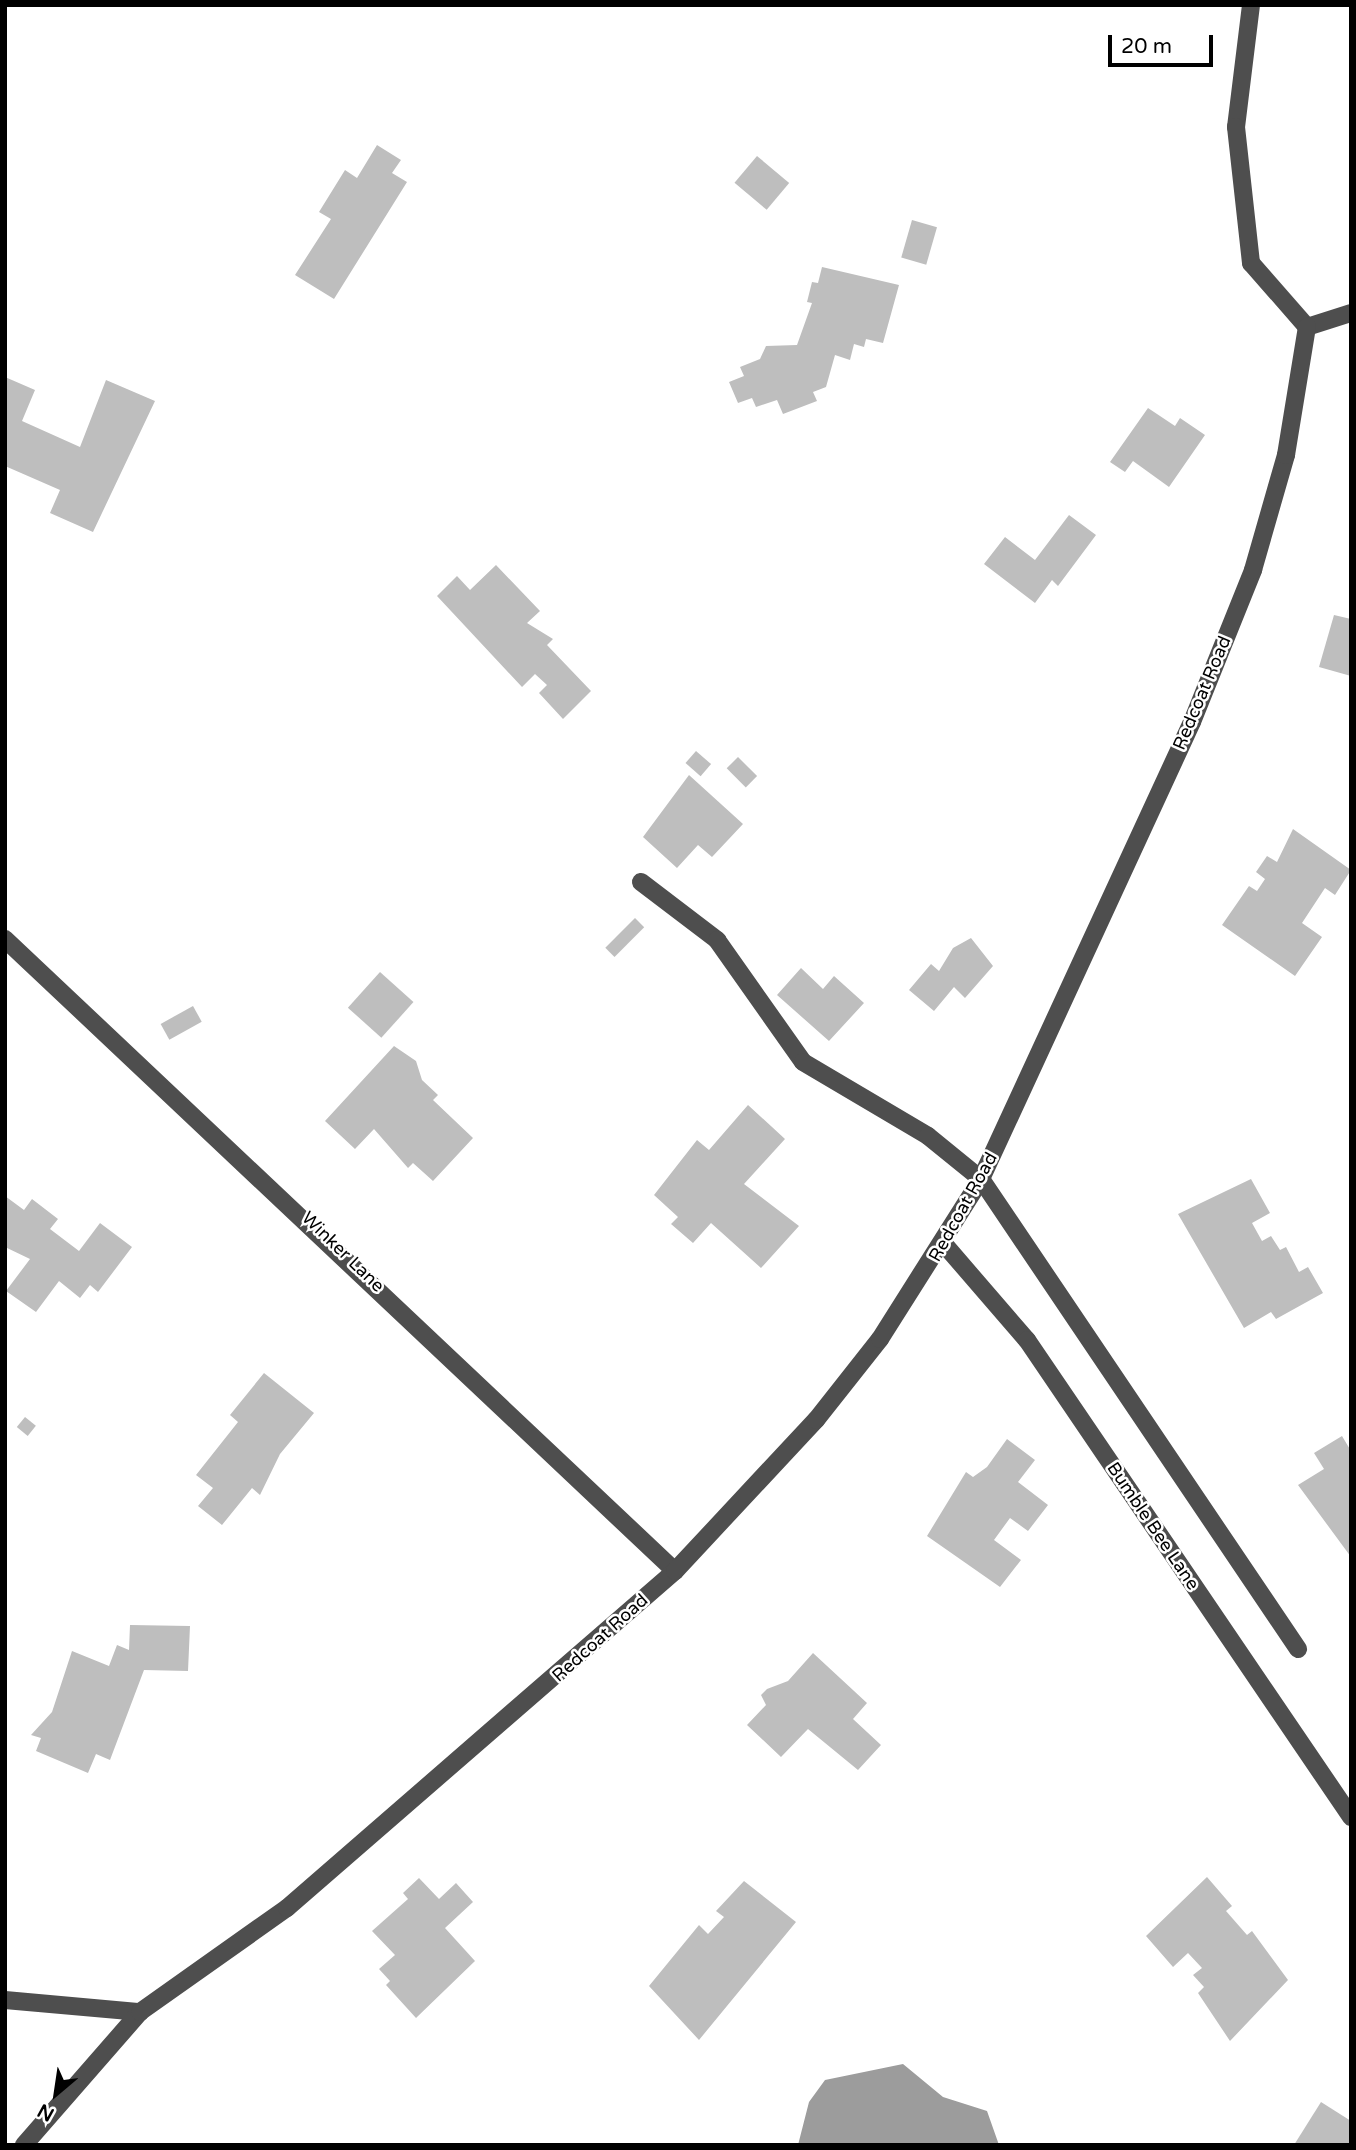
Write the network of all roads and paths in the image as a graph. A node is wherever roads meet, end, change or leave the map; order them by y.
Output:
1 (1251, 5) edge
2 (1351, 313) edge
3 (1307, 327) junction
4 (641, 882) dead end
5 (5, 939) edge
6 (981, 1179) junction
7 (944, 1244) junction
8 (675, 1571) junction
9 (1298, 1649) dead end
10 (1351, 1817) edge
11 (5, 2000) edge
12 (139, 2012) junction
13 (24, 2145) edge

1 - 3 street
2 - 3 street
3 - 6 street, Redcoat Road
4 - 6 street
5 - 8 street, Winker Lane
6 - 7 street, Redcoat Road
6 - 9 street
7 - 8 street, Redcoat Road
7 - 10 street, Bumble Bee Lane
8 - 12 street, Redcoat Road
11 - 12 street
12 - 13 street, Redcoat Road

